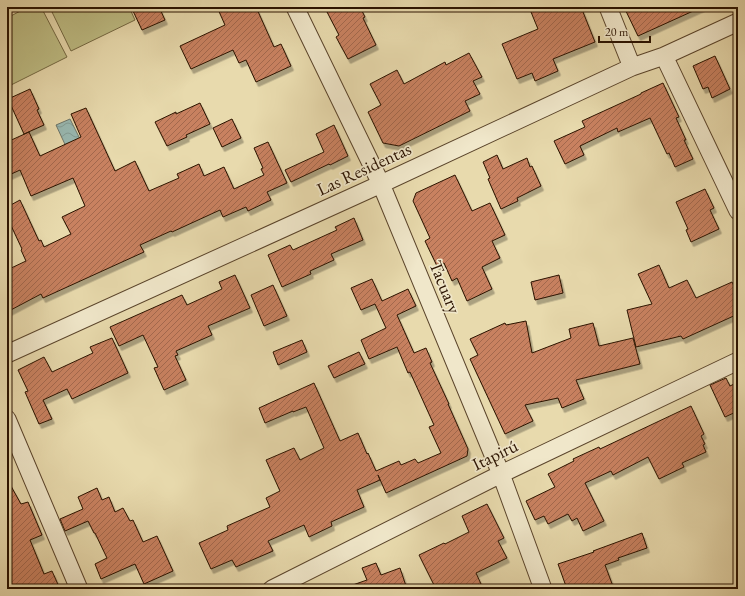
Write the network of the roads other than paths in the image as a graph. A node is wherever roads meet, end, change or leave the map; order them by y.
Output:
1 (295, 7) edge
2 (608, 7) edge
3 (738, 22) edge
4 (664, 56) junction
5 (632, 68) junction
6 (381, 184) junction
7 (738, 211) edge
8 (7, 354) edge
9 (738, 360) edge
10 (7, 420) edge
11 (501, 474) junction
12 (79, 589) edge
13 (272, 589) edge
14 (543, 589) edge

1 - 6 street, Tacuary
2 - 5 street
3 - 4 street, Las Residentas
4 - 5 street, Las Residentas
4 - 7 street
5 - 6 street, Las Residentas
6 - 8 street, Las Residentas
6 - 11 street, Tacuary
9 - 11 street, Itapirú
10 - 12 street
11 - 13 street, Itapirú
11 - 14 street, Tacuary

